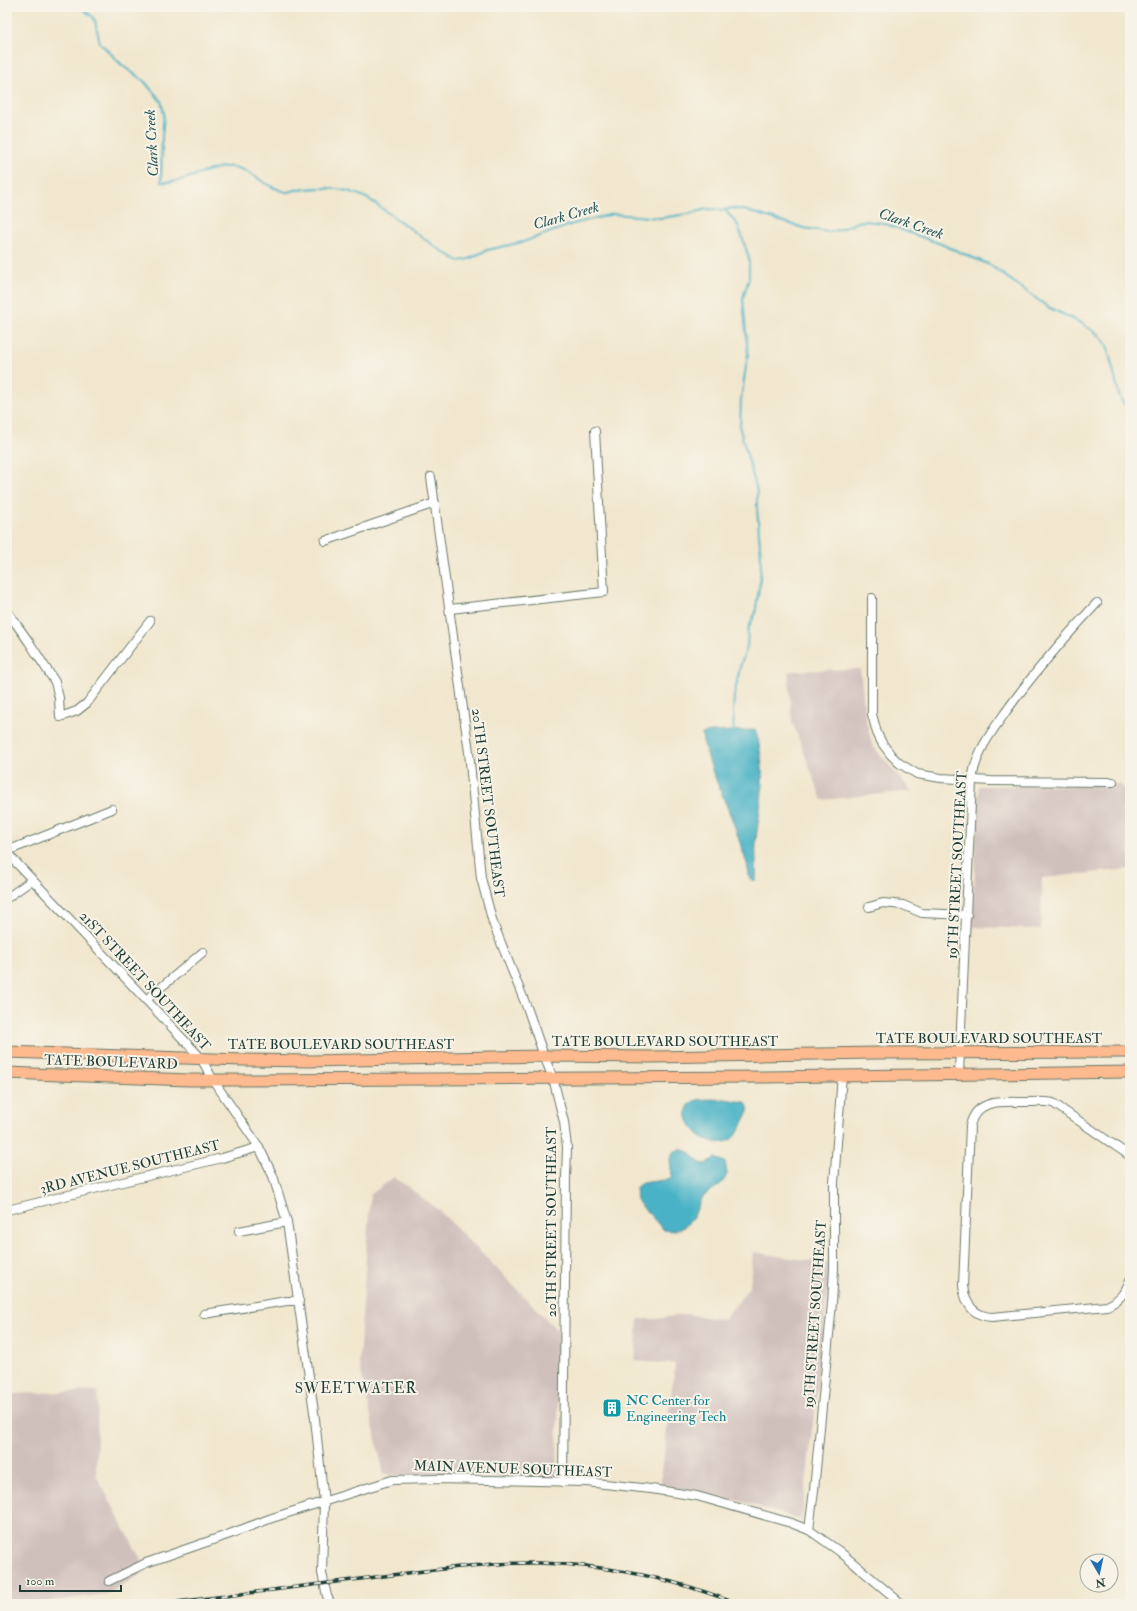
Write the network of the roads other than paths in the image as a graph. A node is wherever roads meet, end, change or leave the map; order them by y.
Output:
1 (595, 431) dead end
2 (432, 477) dead end
3 (435, 503) junction
4 (325, 541) dead end
5 (872, 598) dead end
6 (1097, 603) dead end
7 (450, 609) junction
8 (7, 611) edge
9 (150, 622) dead end
10 (972, 780) junction
11 (1113, 782) dead end
12 (112, 809) dead end
13 (7, 852) edge
14 (32, 880) junction
15 (7, 898) edge
16 (869, 908) dead end
17 (967, 915) junction
18 (203, 952) dead end
19 (146, 1000) junction
20 (7, 1052) edge
21 (1130, 1052) edge
22 (960, 1053) junction
23 (544, 1056) junction
24 (201, 1058) junction
25 (1130, 1072) edge
26 (7, 1073) edge
27 (959, 1073) junction
28 (842, 1075) junction
29 (553, 1078) junction
30 (213, 1080) junction
31 (259, 1147) junction
32 (1130, 1156) edge
33 (7, 1210) edge
34 (286, 1222) junction
35 (239, 1231) dead end
36 (1130, 1280) edge
37 (299, 1301) junction
38 (204, 1314) dead end
39 (563, 1482) junction
40 (324, 1502) junction
41 (809, 1530) junction
42 (109, 1581) dead end
43 (331, 1604) edge
44 (902, 1604) edge

1 - 7 street
2 - 3 street, 20TH STREET SOUTHEAST
3 - 4 street
3 - 7 street, 20TH STREET SOUTHEAST
5 - 10 street
6 - 10 street, 19TH STREET SOUTHEAST
7 - 23 street, 20TH STREET SOUTHEAST
8 - 9 street
10 - 11 street
10 - 17 street, 19TH STREET SOUTHEAST
12 - 13 street
13 - 14 street, 21ST STREET SOUTHEAST
14 - 15 street
14 - 19 street, 21ST STREET SOUTHEAST
16 - 17 street
17 - 22 street, 19TH STREET SOUTHEAST
18 - 19 street
19 - 24 street, 21ST STREET SOUTHEAST
20 - 24 main road, TATE BOULEVARD
21 - 22 main road, TATE BOULEVARD SOUTHEAST
22 - 23 main road, TATE BOULEVARD SOUTHEAST
22 - 27 street, 19TH STREET SOUTHEAST
23 - 24 main road, TATE BOULEVARD SOUTHEAST
23 - 29 street, 20TH STREET SOUTHEAST
24 - 30 street, 21ST STREET SOUTHEAST
25 - 27 main road
26 - 30 main road, TATE BOULEVARD
27 - 28 main road
28 - 29 main road
28 - 41 street, 19TH STREET SOUTHEAST
29 - 30 main road
29 - 39 street, 20TH STREET SOUTHEAST
30 - 31 street, 21ST STREET SOUTHEAST
31 - 33 street, 3RD AVENUE SOUTHEAST
31 - 34 street, 21ST STREET SOUTHEAST
32 - 36 street
34 - 35 street
34 - 37 street, 21ST STREET SOUTHEAST
37 - 38 street
37 - 40 street, 21ST STREET SOUTHEAST
39 - 40 street, MAIN AVENUE SOUTHEAST
39 - 41 street, MAIN AVENUE SOUTHEAST
40 - 42 street, MAIN AVENUE SOUTHEAST
40 - 43 street, 21ST STREET SOUTHEAST
41 - 44 street, MAIN AVENUE SOUTHEAST

